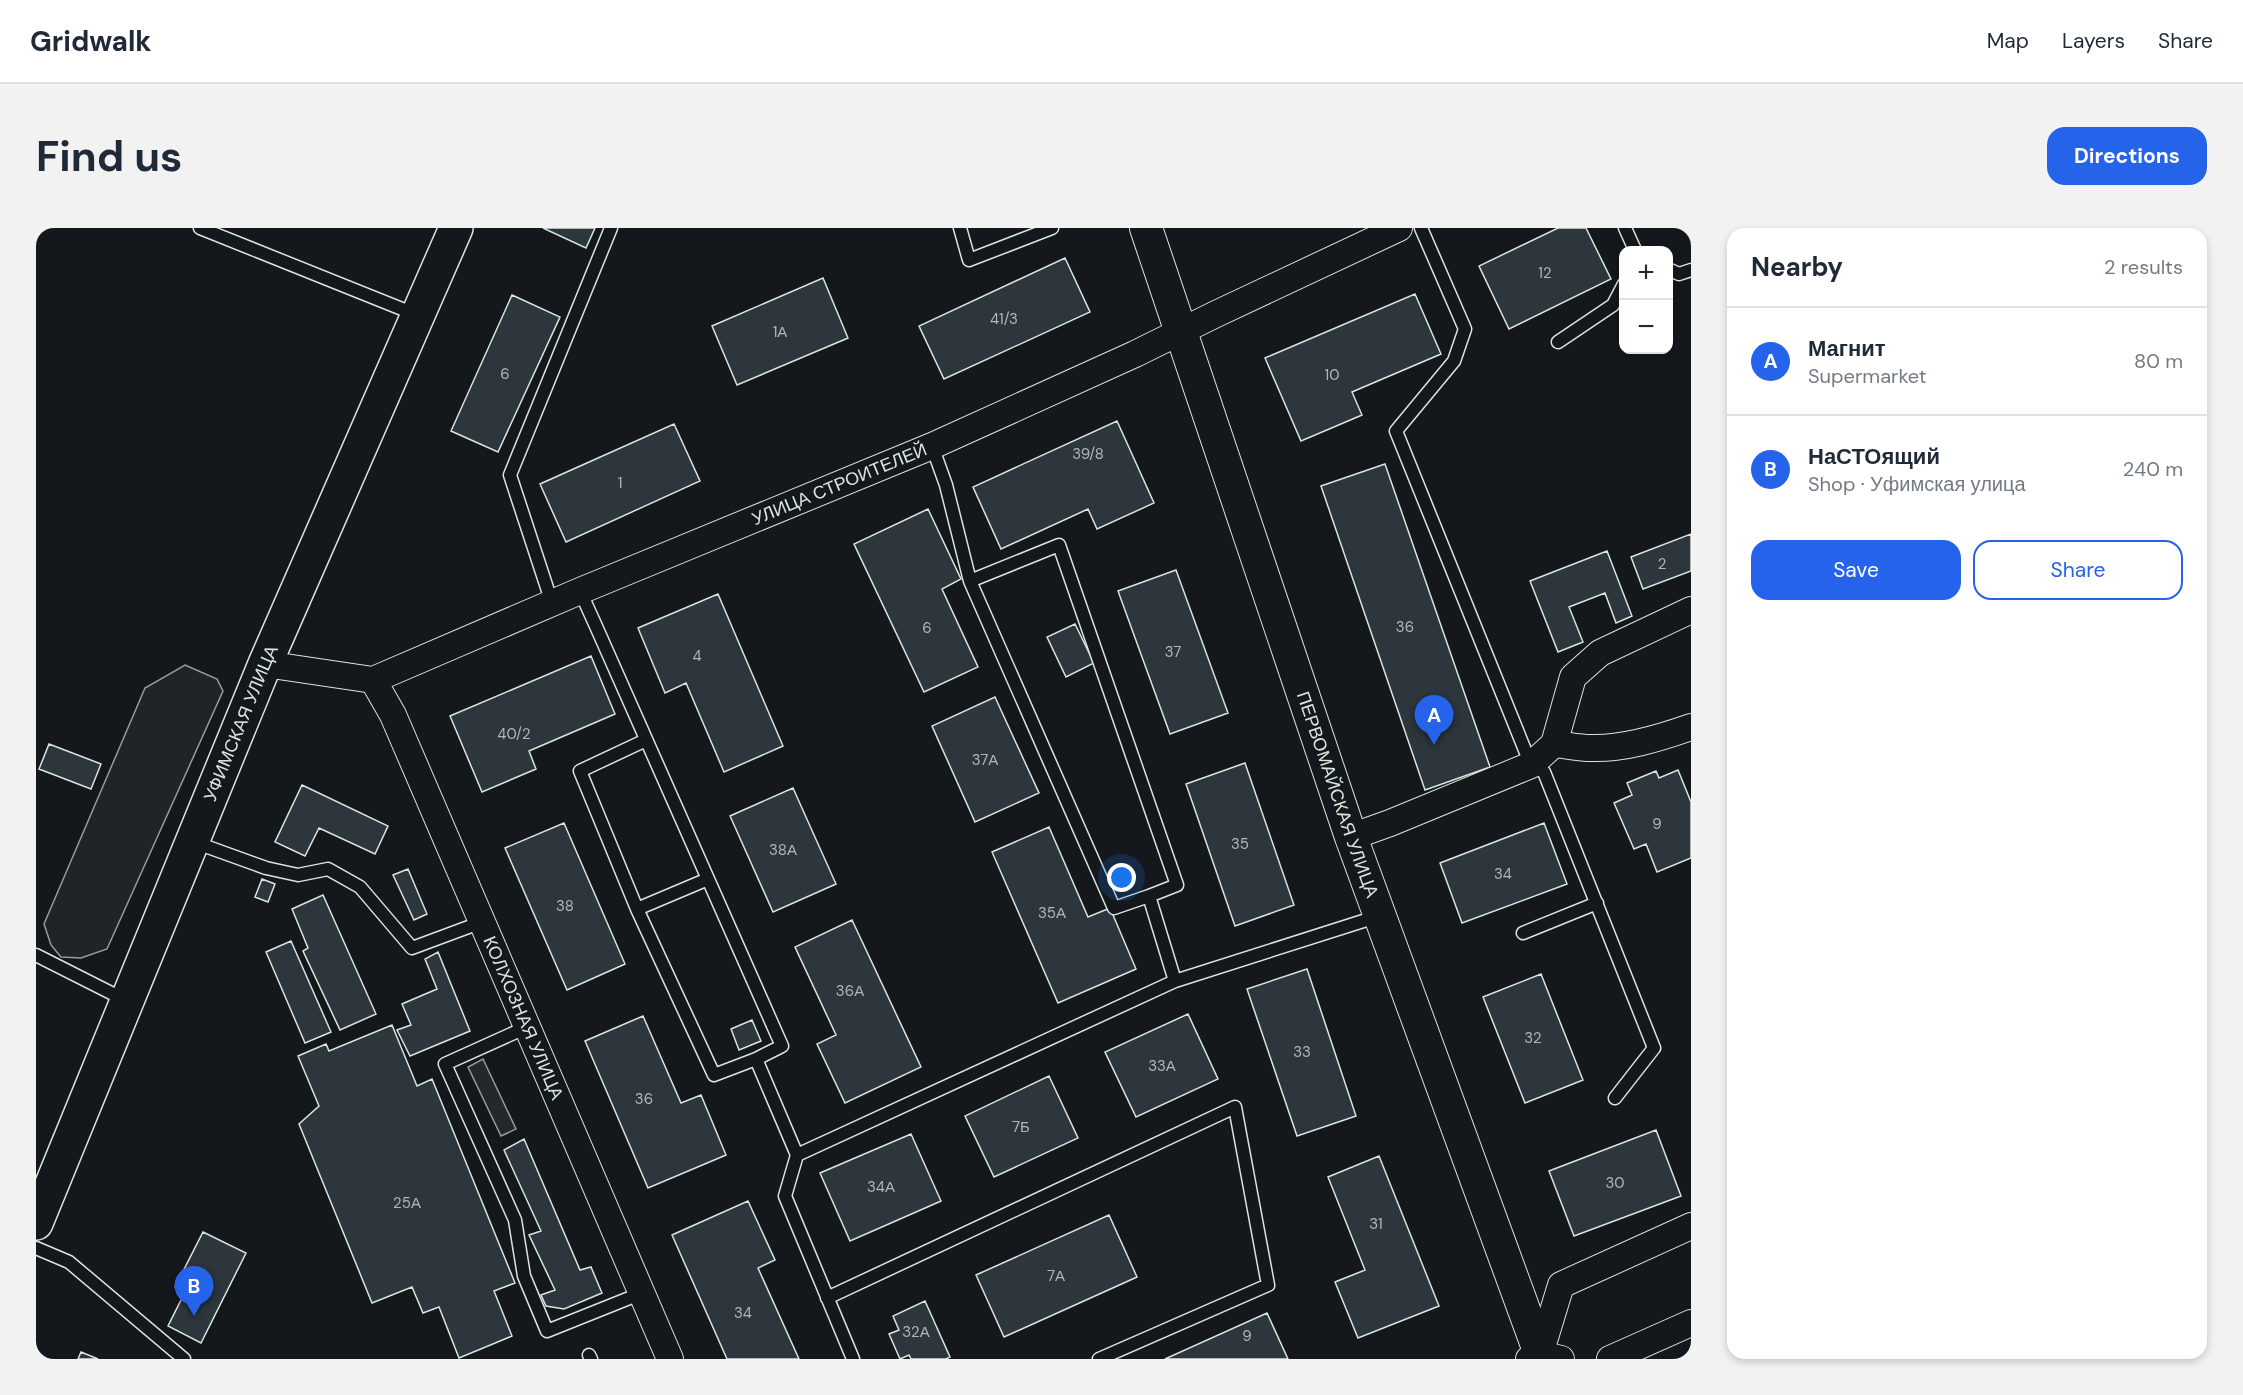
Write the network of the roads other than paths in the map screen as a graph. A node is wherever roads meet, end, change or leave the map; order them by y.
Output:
1 (200, 228) edge
2 (456, 228) edge
3 (611, 228) edge
4 (960, 228) edge
5 (1052, 228) edge
6 (1146, 228) edge
7 (1421, 228) edge
8 (1625, 228) edge
9 (1385, 231) edge
10 (1633, 246) edge
11 (1691, 270) edge
12 (1673, 271) edge
13 (1619, 292) edge
14 (418, 316) junction
15 (1181, 332) junction
16 (1558, 342) dead end
17 (932, 446) junction
18 (970, 581) junction
19 (580, 591) junction
20 (552, 603) junction
21 (1691, 610) edge
22 (265, 664) junction
23 (373, 680) junction
24 (1691, 727) edge
25 (646, 740) junction
26 (1554, 744) junction
27 (1531, 765) junction
28 (1351, 837) junction
29 (193, 842) junction
30 (708, 879) junction
31 (1149, 896) junction
32 (1596, 903) junction
33 (637, 909) junction
34 (1380, 915) junction
35 (482, 922) junction
36 (1523, 933) dead end
37 (36, 955) edge
38 (1175, 981) junction
39 (129, 1001) junction
40 (527, 1027) junction
41 (756, 1059) junction
42 (1615, 1098) dead end
43 (797, 1155) junction
44 (36, 1223) edge
45 (1691, 1226) edge
46 (36, 1248) edge
47 (642, 1293) junction
48 (827, 1298) junction
49 (1691, 1323) edge
50 (1543, 1358) edge
51 (184, 1359) edge
52 (670, 1359) edge
53 (853, 1359) edge
54 (1099, 1359) edge
55 (1610, 1359) edge

1 - 14 lane
2 - 14 main road, УФИМСКАЯ УЛИЦА
3 - 20 lane
4 - 5 lane
6 - 15 street, ПЕРВОМАЙСКАЯ УЛИЦА
7 - 27 lane
8 - 10 lane
9 - 15 street, УЛИЦА СТРОИТЕЛЕЙ
11 - 12 lane
13 - 16 lane
14 - 22 main road, УФИМСКАЯ УЛИЦА
15 - 17 street, УЛИЦА СТРОИТЕЛЕЙ
15 - 28 street, ПЕРВОМАЙСКАЯ УЛИЦА
17 - 18 lane
17 - 19 street, УЛИЦА СТРОИТЕЛЕЙ
18 - 31 lane
18 - 31 lane
19 - 20 street, УЛИЦА СТРОИТЕЛЕЙ
19 - 25 lane
20 - 23 street, УЛИЦА СТРОИТЕЛЕЙ
21 - 26 street
22 - 23 street
22 - 29 main road, УФИМСКАЯ УЛИЦА
23 - 35 street, КОЛХОЗНАЯ УЛИЦА
24 - 26 street
25 - 30 lane
25 - 33 lane
26 - 27 street
27 - 28 street
27 - 32 lane
28 - 34 street, ПЕРВОМАЙСКАЯ УЛИЦА
29 - 35 lane
29 - 39 main road, УФИМСКАЯ УЛИЦА
30 - 33 lane
30 - 41 lane
31 - 38 lane
32 - 36 lane
32 - 42 lane
33 - 41 lane
34 - 38 lane
34 - 50 street, ПЕРВОМАЙСКАЯ УЛИЦА
35 - 40 street, КОЛХОЗНАЯ УЛИЦА
37 - 39 lane
38 - 43 lane
39 - 44 main road, УФИМСКАЯ УЛИЦА
40 - 47 street, КОЛХОЗНАЯ УЛИЦА
40 - 47 lane
41 - 43 lane
43 - 48 lane
45 - 50 street
46 - 51 lane
47 - 52 street, КОЛХОЗНАЯ УЛИЦА
48 - 53 lane
48 - 54 lane
49 - 55 street

